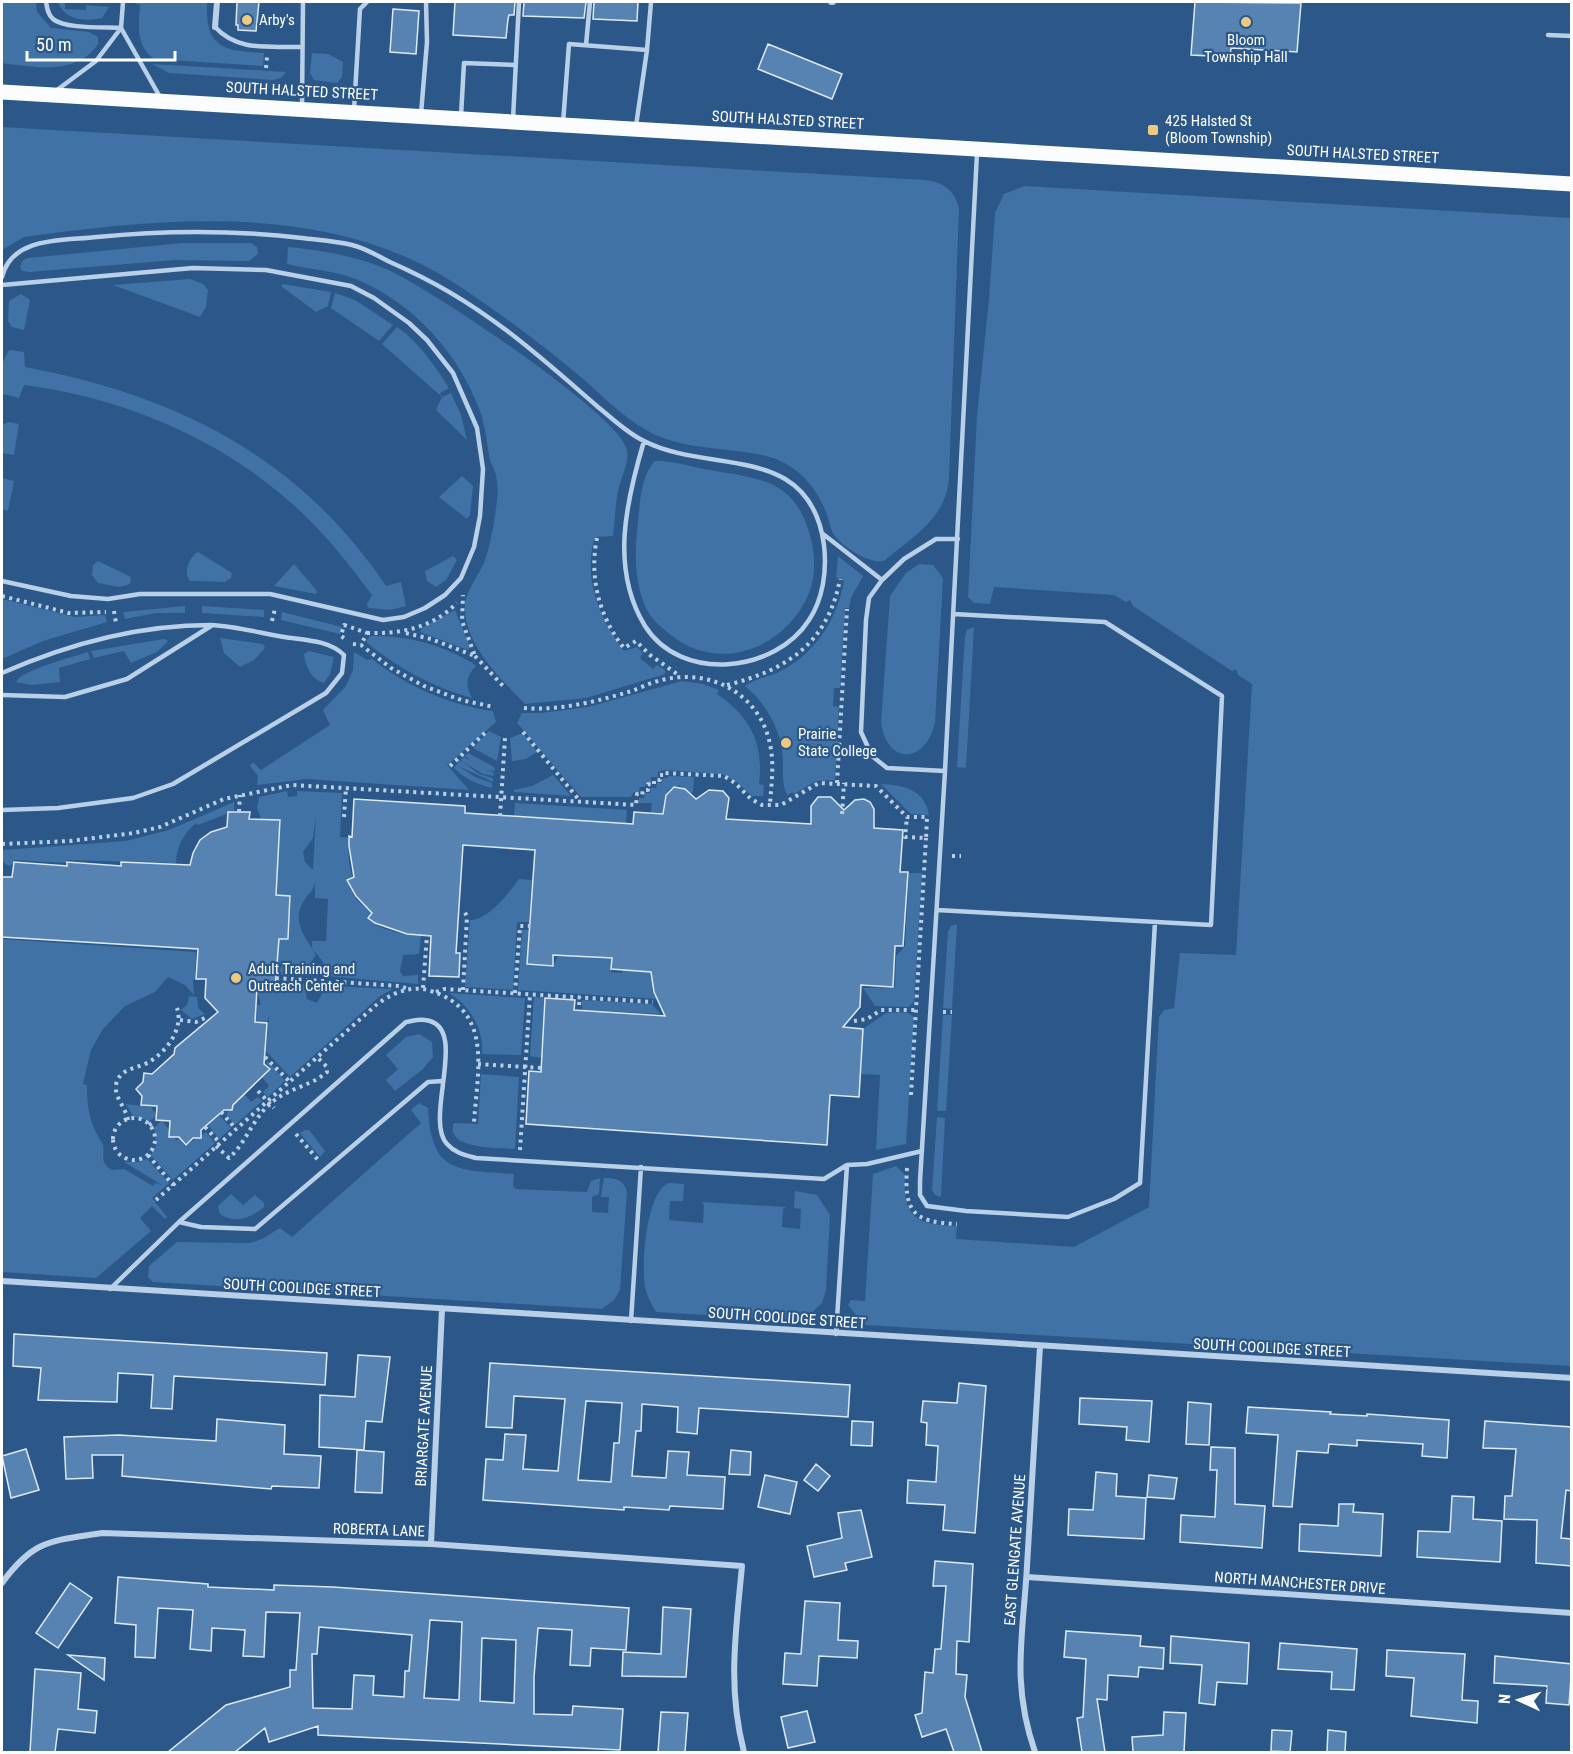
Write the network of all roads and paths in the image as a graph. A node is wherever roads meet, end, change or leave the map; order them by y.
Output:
1 (46, 2) edge
2 (123, 2) edge
3 (217, 2) edge
4 (303, 2) edge
5 (367, 2) edge
6 (426, 2) edge
7 (519, 2) edge
8 (590, 2) edge
9 (651, 2) edge
10 (215, 27) joint
11 (121, 28) junction
12 (1548, 35) dead end
13 (1572, 36) edge
14 (586, 45) junction
15 (301, 47) junction
16 (647, 50) junction
17 (516, 65) junction
18 (2, 92) edge
19 (51, 94) junction
20 (162, 101) junction
21 (302, 109) junction
22 (354, 112) junction
23 (421, 116) junction
24 (460, 119) junction
25 (513, 122) junction
26 (563, 125) junction
27 (635, 129) junction
28 (977, 149) junction
29 (1572, 184) edge
30 (2, 277) edge
31 (2, 285) edge
32 (644, 441) junction
33 (822, 533) junction
34 (597, 538) dead end
35 (958, 539) junction
36 (882, 580) junction
37 (2, 581) edge
38 (463, 595) dead end
39 (2, 596) edge
40 (265, 607) dead end
41 (126, 609) dead end
42 (275, 609) junction
43 (847, 609) dead end
44 (284, 610) dead end
45 (114, 611) junction
46 (953, 614) junction
47 (272, 621) dead end
48 (337, 622) dead end
49 (116, 623) dead end
50 (212, 625) junction
51 (344, 625) junction
52 (401, 633) dead end
53 (361, 645) junction
54 (475, 656) junction
55 (2, 673) edge
56 (681, 677) junction
57 (503, 686) dead end
58 (2, 695) edge
59 (494, 707) dead end
60 (524, 708) dead end
61 (488, 730) dead end
62 (524, 732) dead end
63 (505, 738) dead end
64 (450, 766) dead end
65 (945, 771) junction
66 (837, 783) junction
67 (844, 783) junction
68 (346, 787) junction
69 (240, 795) junction
70 (501, 797) junction
71 (580, 801) junction
72 (770, 805) junction
73 (2, 810) edge
74 (239, 812) dead end
75 (842, 814) dead end
76 (500, 816) dead end
77 (344, 817) dead end
78 (907, 817) junction
79 (926, 838) junction
80 (2, 844) edge
81 (951, 856) dead end
82 (961, 856) dead end
83 (937, 910) junction
84 (464, 912) dead end
85 (1155, 922) junction
86 (530, 926) dead end
87 (427, 935) dead end
88 (276, 978) dead end
89 (423, 988) dead end
90 (408, 990) dead end
91 (463, 990) junction
92 (435, 992) dead end
93 (515, 993) junction
94 (530, 994) junction
95 (580, 997) junction
96 (653, 1002) dead end
97 (579, 1005) dead end
98 (177, 1008) dead end
99 (916, 1010) junction
100 (943, 1012) dead end
101 (952, 1012) dead end
102 (205, 1018) dead end
103 (180, 1020) junction
104 (854, 1021) dead end
105 (164, 1050) junction
106 (170, 1054) dead end
107 (265, 1057) dead end
108 (317, 1057) dead end
109 (151, 1060) junction
110 (478, 1064) dead end
111 (525, 1067) junction
112 (541, 1068) dead end
113 (154, 1069) dead end
114 (443, 1081) junction
115 (290, 1082) dead end
116 (258, 1091) dead end
117 (911, 1099) dead end
118 (270, 1104) junction
119 (274, 1108) dead end
120 (221, 1112) dead end
121 (128, 1120) junction
122 (155, 1121) dead end
123 (149, 1125) junction
124 (205, 1127) dead end
125 (236, 1129) dead end
126 (296, 1134) dead end
127 (922, 1151) junction
128 (148, 1155) junction
129 (317, 1159) dead end
130 (519, 1160) junction
131 (847, 1165) junction
132 (641, 1167) junction
133 (173, 1185) dead end
134 (179, 1222) junction
135 (2, 1281) edge
136 (110, 1289) junction
137 (442, 1309) junction
138 (631, 1321) junction
139 (837, 1334) junction
140 (1040, 1346) junction
141 (1572, 1378) edge
142 (431, 1544) junction
143 (1027, 1577) junction
144 (2, 1583) edge
145 (1572, 1613) edge
146 (744, 1752) edge
147 (1035, 1752) edge

1 - 11 lane
2 - 11 lane
3 - 10 street
4 - 15 lane
5 - 22 lane
6 - 23 lane
7 - 17 lane
8 - 14 lane
9 - 16 lane
10 - 15 lane
11 - 19 lane
11 - 20 lane
12 - 13 lane
14 - 16 lane
14 - 26 lane
15 - 21 lane
16 - 27 lane
17 - 24 lane
17 - 25 lane
18 - 19 main road, SOUTH HALSTED STREET
19 - 20 main road, SOUTH HALSTED STREET
20 - 21 main road, SOUTH HALSTED STREET
21 - 22 main road, SOUTH HALSTED STREET
22 - 23 main road, SOUTH HALSTED STREET
23 - 24 main road, SOUTH HALSTED STREET
24 - 25 main road, SOUTH HALSTED STREET
25 - 26 main road, SOUTH HALSTED STREET
26 - 27 main road, SOUTH HALSTED STREET
27 - 28 main road, SOUTH HALSTED STREET
28 - 29 main road, SOUTH HALSTED STREET
28 - 35 lane
30 - 32 lane
31 - 37 lane
32 - 33 lane
32 - 33 lane
33 - 36 lane
34 - 56 path
35 - 36 lane
35 - 46 lane
36 - 65 lane
38 - 54 path
39 - 45 path
40 - 42 path
41 - 45 path
42 - 44 path
42 - 47 path
43 - 66 path
45 - 49 path
46 - 65 lane
46 - 85 lane
48 - 51 path
50 - 55 lane
50 - 58 lane
50 - 73 lane
51 - 53 path
51 - 53 path
52 - 54 path
53 - 59 path
54 - 57 path
56 - 60 path
56 - 72 path
61 - 64 path
62 - 71 path
63 - 70 path
65 - 83 lane
66 - 67 path
66 - 72 path
67 - 75 path
67 - 78 path
68 - 69 path
68 - 70 path
68 - 77 path
69 - 74 path
69 - 80 path
70 - 71 path
70 - 76 path
71 - 72 path
78 - 79 path
78 - 79 path
79 - 99 path
81 - 82 path
83 - 85 lane
83 - 127 lane
84 - 91 path
85 - 127 lane
86 - 93 path
87 - 89 path
88 - 90 path
91 - 92 path
91 - 93 path
93 - 94 path
94 - 95 path
94 - 111 path
95 - 96 path
95 - 97 path
98 - 103 path
99 - 104 path
99 - 117 path
100 - 101 path
102 - 103 path
103 - 105 path
105 - 106 path
105 - 109 path
107 - 115 path
108 - 118 path
109 - 113 path
109 - 121 path
110 - 111 path
111 - 112 path
111 - 130 path
114 - 130 lane
114 - 134 lane
114 - 134 lane
116 - 118 path
118 - 119 path
118 - 124 path
120 - 125 path
121 - 123 path
121 - 128 path
122 - 123 path
123 - 128 path
126 - 129 path
127 - 131 lane
128 - 133 path
130 - 132 lane
131 - 132 lane
131 - 139 lane
132 - 138 lane
134 - 136 lane
135 - 136 street, SOUTH COOLIDGE STREET
136 - 137 street, SOUTH COOLIDGE STREET
137 - 138 street, SOUTH COOLIDGE STREET
137 - 142 street, BRIARGATE AVENUE
138 - 139 street, SOUTH COOLIDGE STREET
139 - 140 street, SOUTH COOLIDGE STREET
140 - 141 street, SOUTH COOLIDGE STREET
140 - 143 street, EAST GLENGATE AVENUE
142 - 144 street, ROBERTA LANE
142 - 146 street, ROBERTA LANE
143 - 145 street, NORTH MANCHESTER DRIVE
143 - 147 street, EAST GLENGATE AVENUE

